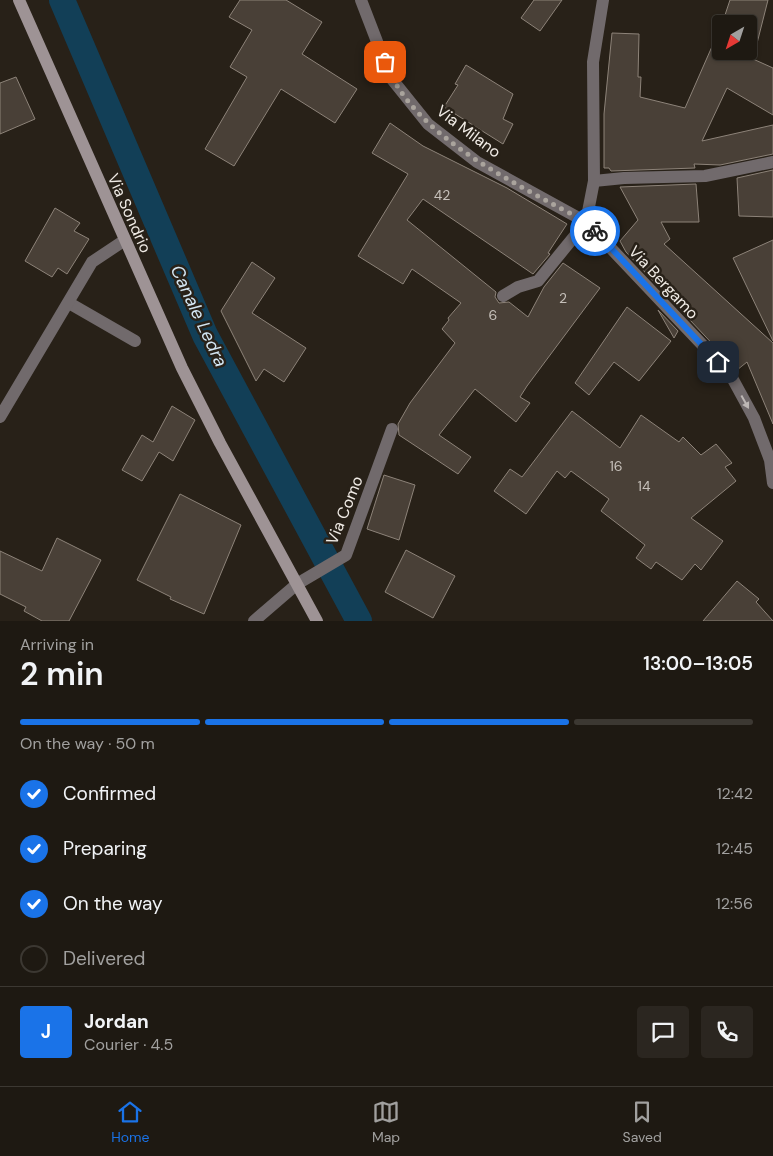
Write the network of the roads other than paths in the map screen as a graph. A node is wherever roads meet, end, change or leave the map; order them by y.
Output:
1 (18, 0) edge
2 (361, 0) edge
3 (603, 0) edge
4 (773, 162) edge
5 (594, 181) junction
6 (586, 222) junction
7 (125, 240) junction
8 (503, 296) dead end
9 (68, 302) junction
10 (135, 341) dead end
11 (0, 417) edge
12 (392, 429) dead end
13 (773, 483) edge
14 (297, 584) junction
15 (254, 621) edge
16 (317, 621) edge

1 - 7 street, Via Sondrio
2 - 6 street, Via Milano
3 - 5 street
4 - 5 street
5 - 6 street
6 - 8 street
6 -> 13 street, Via Bergamo
7 - 9 street
7 - 14 street, Via Sondrio
9 - 10 street
9 - 11 street
12 - 14 street, Via Como
14 - 15 street, Via Como
14 - 16 street, Via Sondrio

